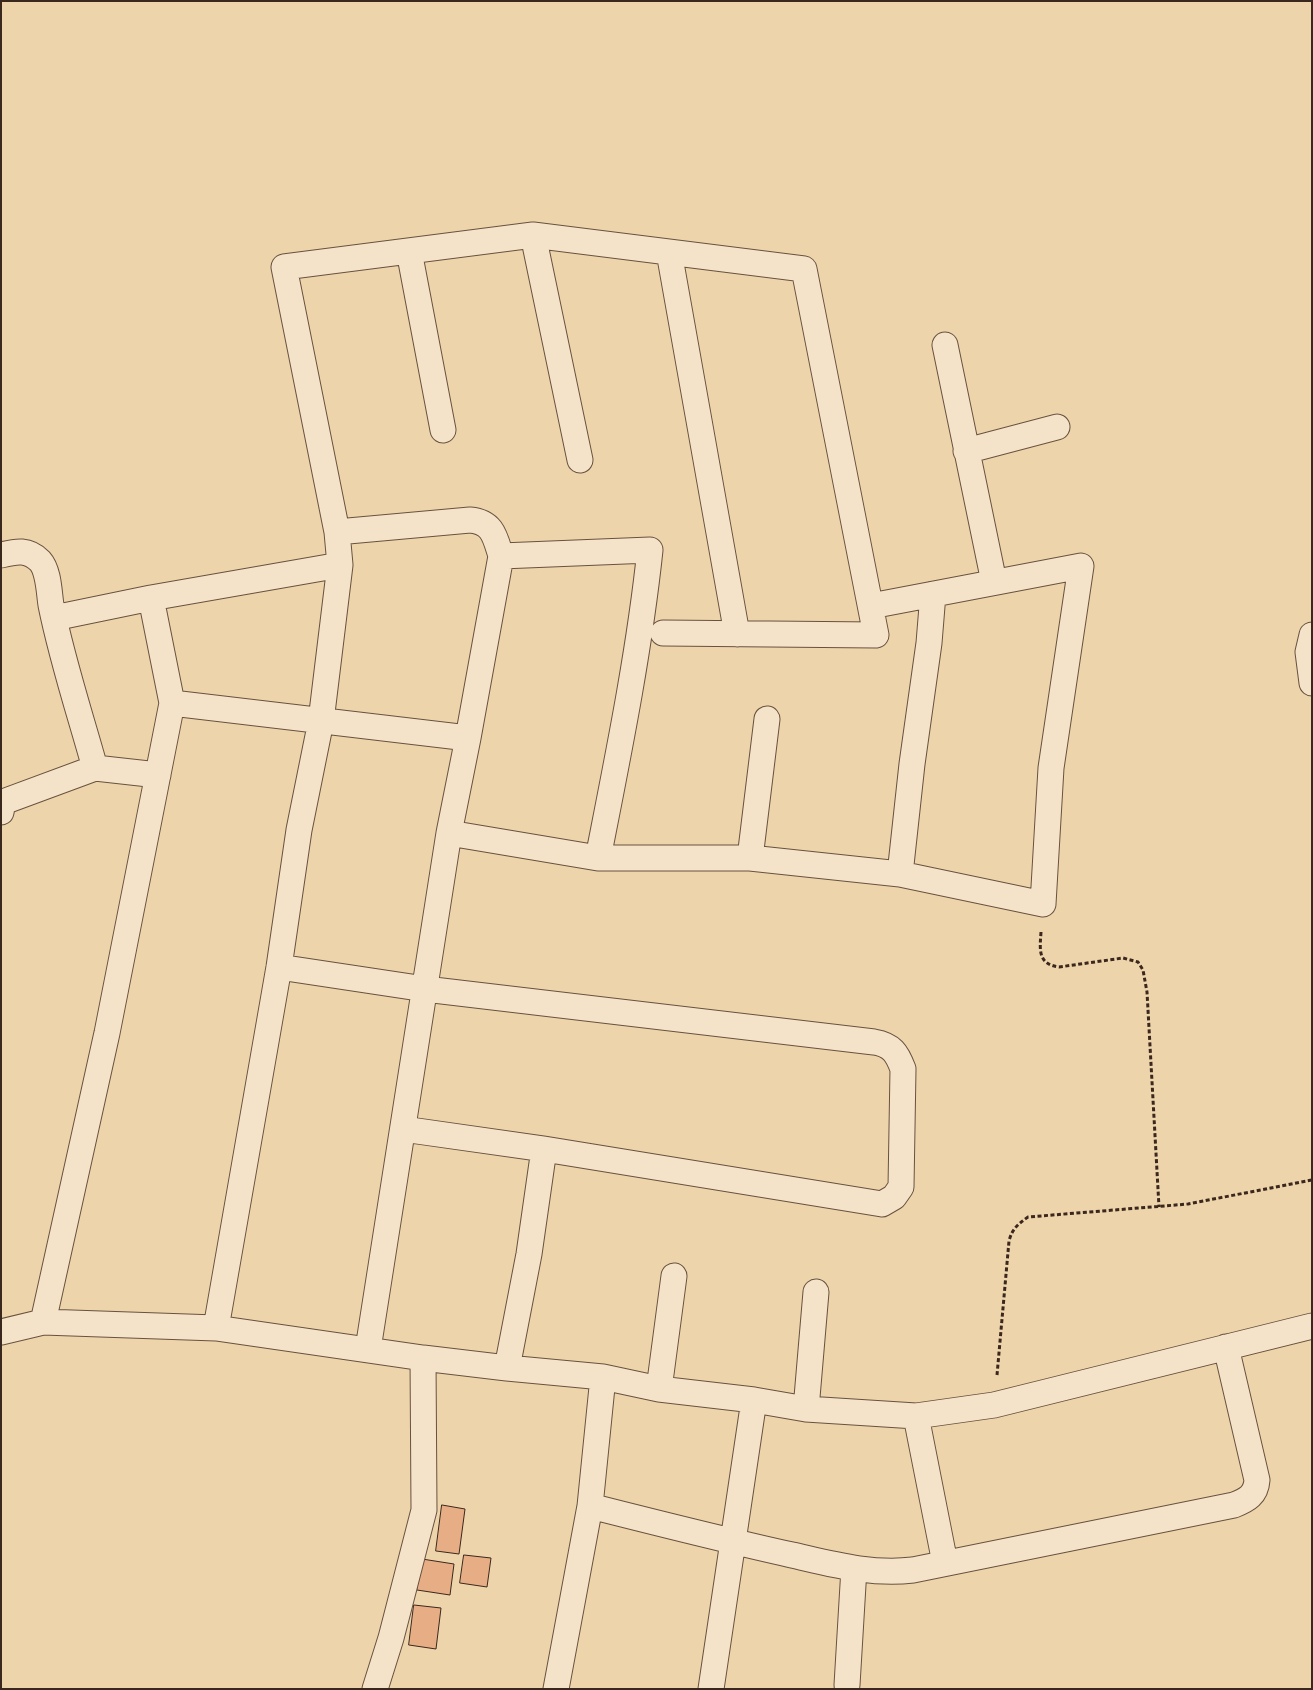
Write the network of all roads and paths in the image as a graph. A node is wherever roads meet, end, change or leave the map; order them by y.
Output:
1 (533, 235) junction
2 (409, 251) junction
3 (669, 252) junction
4 (945, 345) dead end
5 (1057, 427) dead end
6 (443, 430) dead end
7 (966, 451) junction
8 (580, 460) dead end
9 (337, 532) junction
10 (1, 555) edge
11 (501, 556) junction
12 (340, 565) junction
13 (994, 582) junction
14 (933, 594) junction
15 (152, 598) junction
16 (871, 606) junction
17 (54, 618) junction
18 (663, 633) dead end
19 (737, 634) junction
20 (1312, 635) edge
21 (1312, 683) edge
22 (172, 703) junction
23 (766, 719) dead end
24 (322, 721) junction
25 (468, 738) junction
26 (95, 768) junction
27 (158, 775) junction
28 (2, 806) edge
29 (450, 833) junction
30 (598, 858) junction
31 (750, 858) junction
32 (900, 874) junction
33 (1043, 904) junction
34 (279, 968) junction
35 (425, 989) junction
36 (403, 1129) junction
37 (544, 1150) junction
38 (1312, 1180) edge
39 (1159, 1207) junction
40 (674, 1276) dead end
41 (816, 1292) dead end
42 (43, 1322) junction
43 (1312, 1326) edge
44 (216, 1328) junction
45 (1, 1332) edge
46 (1226, 1347) junction
47 (368, 1349) junction
48 (423, 1358) junction
49 (507, 1368) junction
50 (603, 1377) junction
51 (659, 1389) junction
52 (754, 1400) junction
53 (994, 1405) junction
54 (806, 1410) junction
55 (916, 1416) junction
56 (590, 1506) junction
57 (733, 1542) junction
58 (945, 1563) junction
59 (854, 1568) junction
60 (847, 1685) dead end
61 (375, 1689) edge
62 (556, 1689) edge
63 (711, 1689) edge

1 - 2 street
1 - 3 street
1 - 8 street
2 - 6 street
2 - 9 street
3 - 16 street
3 - 19 street
4 - 7 street
5 - 7 street
7 - 13 street
9 - 11 street
9 - 12 street
10 - 17 street
11 - 25 street
11 - 30 street
12 - 15 street
12 - 24 street
13 - 14 street
13 - 33 street
14 - 16 street
14 - 32 street
15 - 17 street
15 - 22 street
16 - 19 street
17 - 26 street
18 - 19 street
20 - 21 street
22 - 24 street
22 - 27 street
23 - 31 street
24 - 25 street
24 - 34 street
25 - 29 street
26 - 27 street
26 - 28 street
27 - 42 street
29 - 30 street
29 - 35 street
30 - 31 street
31 - 32 street
32 - 33 street
33 - 39 path
34 - 35 street
34 - 44 street
35 - 36 street
35 - 37 street
36 - 37 street
36 - 47 street
37 - 49 street
38 - 39 path
39 - 53 path
40 - 51 street
41 - 54 street
42 - 44 street
42 - 45 street
43 - 46 street
44 - 47 street
46 - 53 street
46 - 58 street
47 - 48 street
48 - 49 street
48 - 61 street
49 - 50 street
50 - 51 street
50 - 56 street
51 - 52 street
52 - 54 street
52 - 57 street
53 - 55 street
54 - 55 street
55 - 58 street
56 - 57 street
56 - 62 street
57 - 59 street
57 - 63 street
58 - 59 street
59 - 60 street

